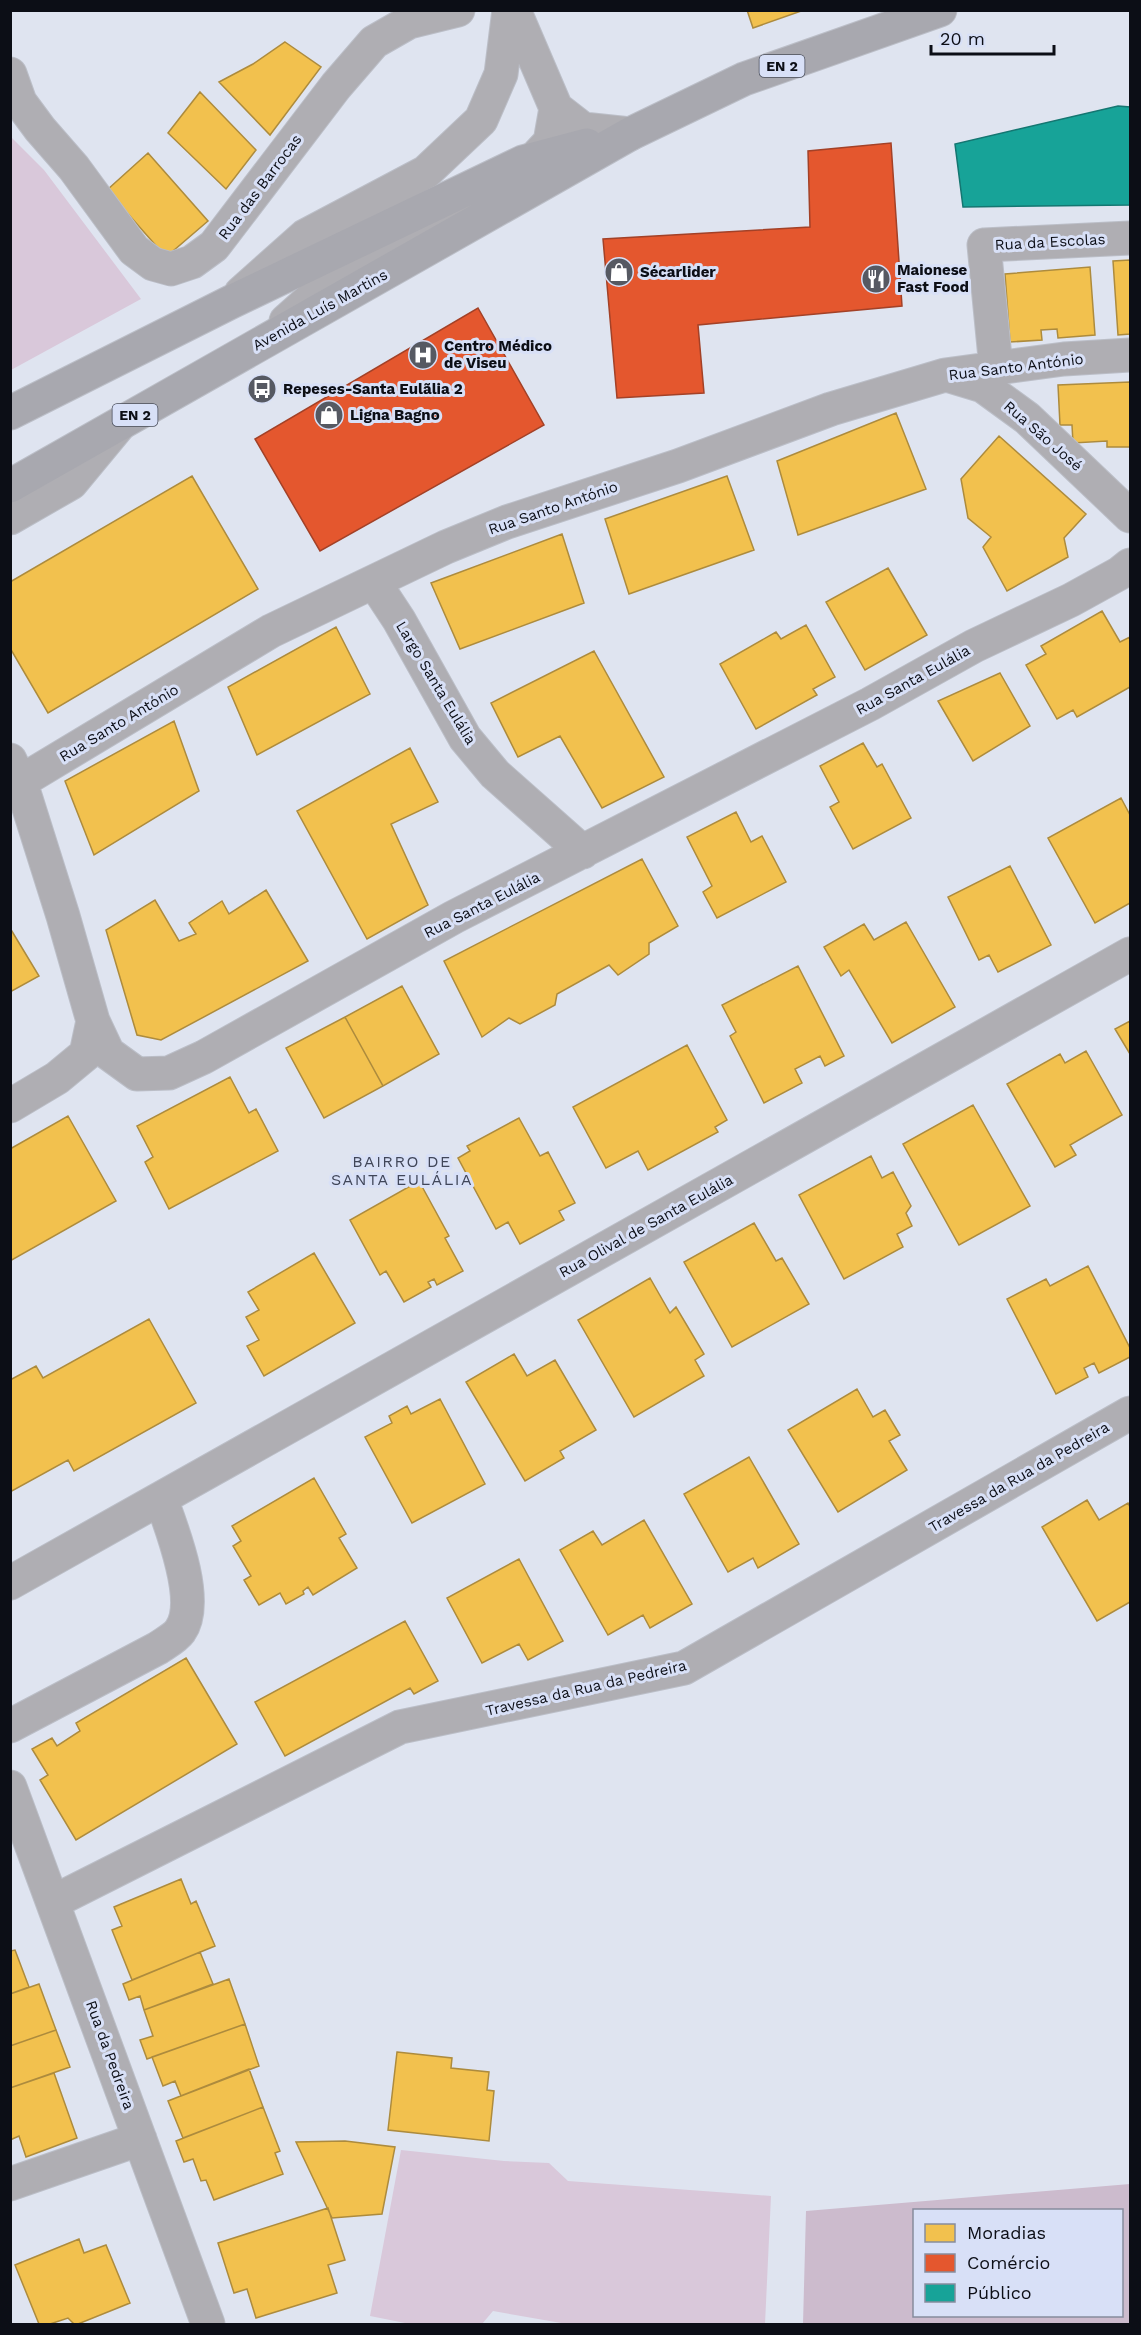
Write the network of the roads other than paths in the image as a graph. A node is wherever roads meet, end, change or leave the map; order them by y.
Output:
1 (458, 10) edge
2 (509, 10) edge
3 (514, 10) edge
4 (940, 10) edge
5 (10, 74) edge
6 (556, 108) junction
7 (630, 134) junction
8 (534, 159) junction
9 (1131, 238) edge
10 (231, 302) junction
11 (260, 344) junction
12 (1131, 355) edge
13 (996, 368) junction
14 (945, 375) junction
15 (10, 413) edge
16 (121, 423) junction
17 (10, 486) edge
18 (1131, 516) edge
19 (10, 518) edge
20 (1131, 565) edge
21 (374, 582) junction
22 (14, 777) edge
23 (583, 852) junction
24 (1131, 954) edge
25 (93, 1022) junction
26 (10, 1106) edge
27 (1131, 1413) edge
28 (161, 1499) junction
29 (10, 1583) edge
30 (10, 1726) edge
31 (10, 1786) edge
32 (53, 1902) junction
33 (140, 2139) junction
34 (10, 2184) edge
35 (208, 2325) edge

1 - 5 street, Rua das Barrocas
2 - 10 street
3 - 6 street
4 - 7 main road, Avenida Luís Martins / EN 2
6 - 7 street
6 - 8 street
7 - 8 main road, Avenida Luís Martins
7 - 11 main road, Avenida Luís Martins
8 - 10 main road, Avenida Luís Martins
8 - 11 street
9 - 13 street, Rua da Escolas
10 - 15 main road, Avenida Luís Martins
11 - 16 main road, Avenida Luís Martins / EN 2
12 - 13 street, Rua Santo António
13 - 14 street, Rua Santo António
14 - 18 street, Rua São José
14 - 21 street, Rua Santo António
16 - 17 main road, Avenida Luís Martins / EN 2
16 - 19 street
20 - 23 street, Rua Santa Eulália
21 - 22 street, Rua Santo António
21 - 23 street, Largo Santa Eulália
22 - 25 street, Rua Santa Eulália
23 - 25 street, Rua Santa Eulália
24 - 28 street, Rua Olival de Santa Eulália
25 - 26 street
27 - 32 street, Travessa da Rua da Pedreira
28 - 29 street, Rua Olival de Santa Eulália
28 - 30 street
31 - 32 street, Rua da Pedreira
32 - 33 street, Rua da Pedreira
33 - 34 street
33 - 35 street, Rua da Pedreira

